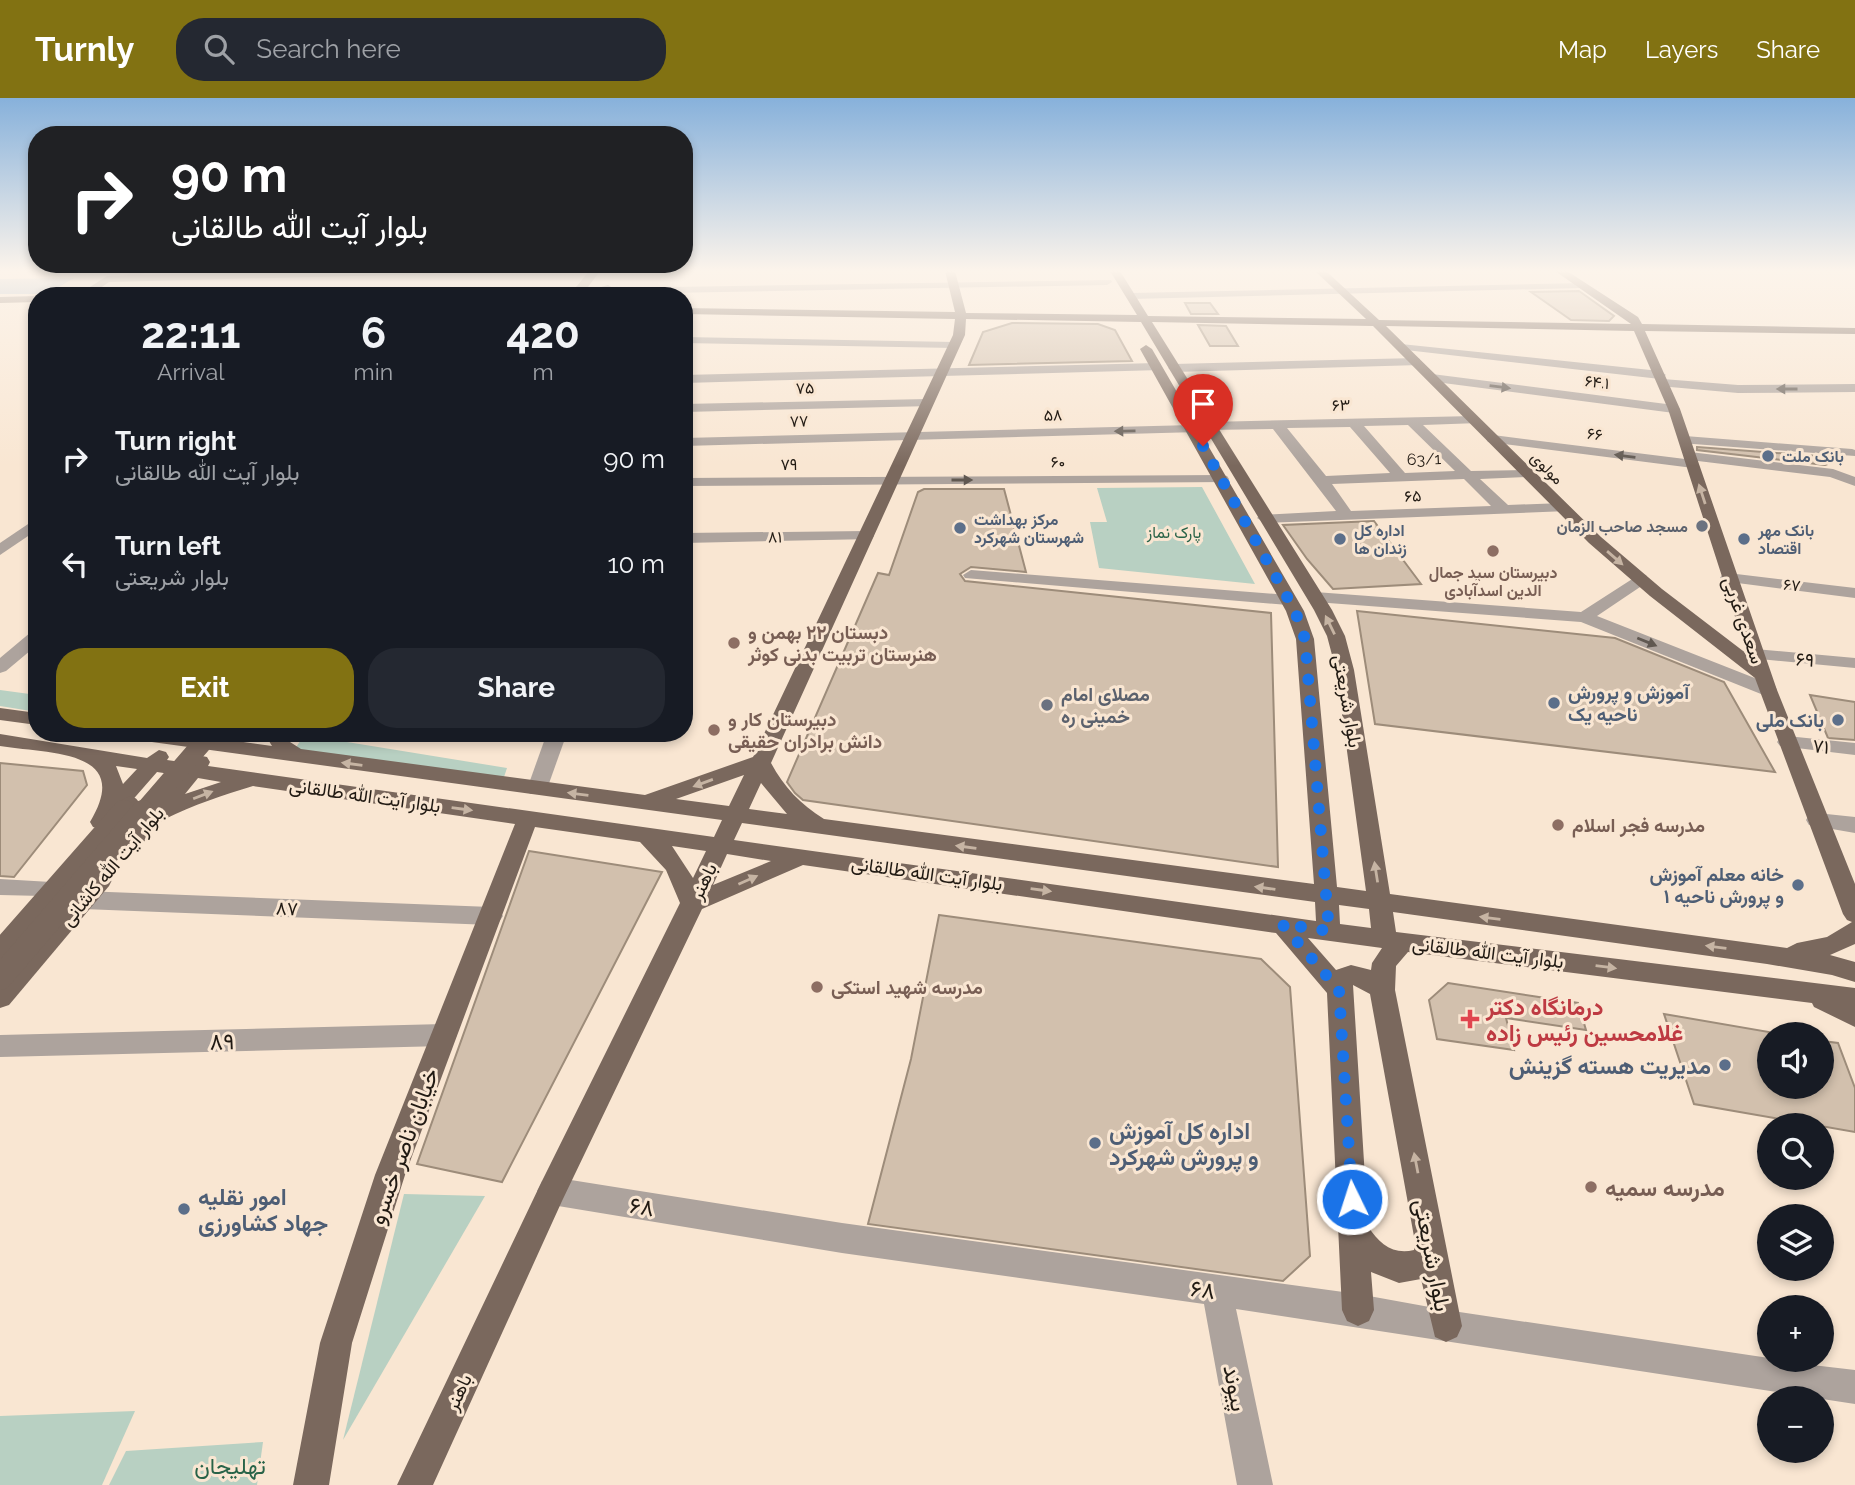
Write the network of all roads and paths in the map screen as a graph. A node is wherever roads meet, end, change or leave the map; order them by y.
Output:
1 (962, 336) edge
2 (1145, 336) edge
3 (1390, 336) edge
4 (1641, 336) edge
5 (1666, 336) edge
6 (958, 338) junction
7 (693, 340) edge
8 (1646, 344) junction
9 (1401, 347) junction
10 (1416, 362) junction
11 (1165, 367) junction
12 (940, 374) junction
13 (1432, 378) junction
14 (693, 379) edge
15 (1661, 379) junction
16 (1855, 388) edge
17 (927, 403) junction
18 (693, 408) edge
19 (1674, 410) junction
20 (1474, 420) junction
21 (1411, 421) junction
22 (1354, 423) junction
23 (1277, 425) junction
24 (1201, 428) junction
25 (914, 436) junction
26 (1493, 439) junction
27 (1685, 440) junction
28 (693, 442) edge
29 (1854, 451) edge
30 (1691, 460) junction
31 (1528, 473) junction
32 (1833, 473) junction
33 (1468, 475) junction
34 (1401, 477) junction
35 (1222, 479) junction
36 (893, 480) junction
37 (1322, 480) junction
38 (693, 482) edge
39 (1855, 482) edge
40 (1563, 508) junction
41 (1504, 510) junction
42 (1346, 515) junction
43 (1265, 518) junction
44 (28, 530) edge
45 (866, 536) junction
46 (17, 538) junction
47 (28, 538) edge
48 (693, 538) edge
49 (0, 550) edge
50 (971, 575) dead end
51 (1728, 578) junction
52 (1640, 579) junction
53 (1855, 593) edge
54 (1315, 597) junction
55 (1288, 600) junction
56 (1584, 617) junction
57 (28, 644) edge
58 (1755, 654) junction
59 (1855, 663) edge
60 (0, 667) edge
61 (1765, 682) junction
62 (0, 714) edge
63 (28, 718) edge
64 (0, 740) edge
65 (46, 742) edge
66 (176, 742) edge
67 (177, 742) edge
68 (212, 742) edge
69 (213, 742) edge
70 (237, 742) edge
71 (280, 742) edge
72 (554, 742) edge
73 (1787, 742) junction
74 (41, 746) junction
75 (1855, 749) edge
76 (88, 754) junction
77 (298, 757) junction
78 (760, 762) junction
79 (152, 765) junction
80 (193, 771) junction
81 (258, 780) junction
82 (537, 789) junction
83 (645, 803) junction
84 (735, 815) junction
85 (105, 817) junction
86 (528, 818) junction
87 (152, 819) junction
88 (1817, 820) junction
89 (1855, 825) edge
90 (821, 827) junction
91 (644, 833) junction
92 (721, 844) junction
93 (804, 855) junction
94 (0, 887) edge
95 (43, 888) junction
96 (1327, 896) junction
97 (83, 900) junction
98 (692, 903) junction
99 (1381, 903) junction
100 (1855, 914) edge
101 (491, 916) junction
102 (1282, 924) junction
103 (1855, 930) edge
104 (1329, 931) junction
105 (0, 936) edge
106 (1393, 940) junction
107 (0, 953) edge
108 (1767, 954) junction
109 (1855, 972) edge
110 (0, 978) edge
111 (1784, 988) junction
112 (1339, 990) junction
113 (1382, 990) junction
114 (0, 998) edge
115 (1855, 998) edge
116 (1855, 1016) edge
117 (444, 1035) junction
118 (0, 1046) edge
119 (552, 1191) junction
120 (1354, 1225) junction
121 (1430, 1237) junction
122 (1217, 1291) junction
123 (1357, 1310) junction
124 (1446, 1326) junction
125 (1855, 1387) edge
126 (311, 1485) edge
127 (415, 1485) edge
128 (1255, 1485) edge

1 - 6 main road
2 - 11 main road, بلوار شریعتی
3 - 9 main road, مولوی
4 - 8 main road, سعدی غربی
5 - 8 main road
6 - 7 street
6 - 12 main road, باهنر
8 - 15 main road, سعدی غربی
9 - 10 main road, مولوی
9 - 15 street
10 - 11 street
10 - 13 main road, مولوی
11 - 12 street
11 - 24 main road, بلوار شریعتی
12 - 14 street
12 - 17 main road, باهنر
13 -> 19 street, ۶۴.۱
13 - 20 main road, مولوی
16 -> 15 street
15 - 19 main road, سعدی غربی
17 - 18 street, ۷۵
17 - 25 main road, باهنر
19 - 27 main road, سعدی غربی
20 - 21 street, ۶۳
20 - 26 main road, مولوی
21 - 22 street, ۶۳
21 - 33 street
22 - 23 street, ۶۳
22 - 34 street
23 - 24 street, ۶۳
23 - 37 street
24 -> 25 street, ۵۸
24 - 35 main road, بلوار شریعتی
24 - 43 main road, بلوار شریعتی
25 - 28 street, ۷۷
25 - 36 main road, باهنر
30 -> 26 street, ۶۶
26 - 31 main road, مولوی
27 - 29 street
27 - 30 main road, سعدی غربی
29 - 32 street
30 - 32 street
51 -> 30 main road, سعدی غربی
31 - 33 street, 63/1
31 - 40 main road, مولوی
32 - 39 street
33 - 34 street, 63/1
33 - 41 street
34 - 37 street, 63/1
36 -> 35 street, ۶۰
35 - 55 main road, بلوار شریعتی
36 - 38 street, ۷۹
36 - 45 main road, باهنر
37 - 42 street
40 - 41 street, ۶۵
40 -> 52 main road, مولوی
41 - 42 street, ۶۵
42 - 43 street, ۶۵
43 - 54 main road, بلوار شریعتی
44 - 46 street
45 - 48 street, ۸۱
45 - 78 main road, باهنر
46 - 47 street
46 - 49 street
50 - 55 street
51 - 53 street, ۶۷
51 - 58 main road, سعدی غربی
52 - 56 street
52 - 61 main road, مولوی
54 - 55 main road
54 - 56 street
99 -> 54 main road, بلوار شریعتی
55 - 96 main road, بلوار شریعتی
56 -> 61 street
57 - 60 street
58 - 59 street, ۶۹
58 - 61 main road, سعدی غربی
61 - 73 main road, سعدی غربی
62 - 63 main road
64 - 74 main road, بلوار آیت الله طالقانی
65 - 74 main road
66 - 79 main road, بلوار آیت الله کاشانی
67 - 107 main road, bridge
68 - 110 main road, bridge
69 - 80 main road, بلوار آیت الله کاشانی
70 - 77 main road, بلوار آیت الله طالقانی
71 - 77 main road
72 - 82 street
73 - 75 street, ۷۱
73 - 88 main road, سعدی غربی
74 - 76 main road, بلوار آیت الله طالقانی
76 - 79 main road, بلوار آیت الله طالقانی
76 - 85 main road
82 -> 77 main road, بلوار آیت الله طالقانی
78 -> 83 main road
78 - 84 main road, باهنر
78 - 90 main road
79 - 80 main road, بلوار آیت الله طالقانی
79 - 85 main road, بلوار آیت الله کاشانی
80 - 81 main road, بلوار آیت الله طالقانی
80 - 87 main road, بلوار آیت الله کاشانی
81 -> 86 main road, بلوار آیت الله طالقانی
87 -> 81 main road
83 -> 82 main road, بلوار آیت الله طالقانی
83 - 84 main road, بلوار آیت الله طالقانی
84 - 90 main road, بلوار آیت الله طالقانی
84 - 92 main road, باهنر
85 - 95 main road, بلوار آیت الله کاشانی
86 - 91 main road, بلوار آیت الله طالقانی
86 - 101 main road, خیابان ناصر خسرو
87 - 97 main road, بلوار آیت الله کاشانی
88 - 89 street
88 - 100 main road, سعدی غربی
96 -> 90 main road, بلوار آیت الله طالقانی
91 - 92 main road, بلوار آیت الله طالقانی
91 - 98 main road
92 - 93 main road, بلوار آیت الله طالقانی
92 - 98 main road, باهنر
98 -> 93 main road
93 -> 102 main road, بلوار آیت الله طالقانی
94 - 95 street
95 - 105 main road, بلوار آیت الله کاشانی
96 - 99 main road, بلوار آیت الله طالقانی
96 - 104 main road, بلوار شریعتی
97 - 101 street, ۸۷
97 - 114 main road, بلوار آیت الله کاشانی
98 - 119 main road, باهنر
99 - 106 main road, بلوار شریعتی
108 -> 99 main road, بلوار آیت الله طالقانی
101 - 117 main road, خیابان ناصر خسرو
102 - 104 main road, بلوار آیت الله طالقانی
102 - 112 main road
103 - 108 main road
104 - 106 main road, بلوار آیت الله طالقانی
106 -> 111 main road, بلوار آیت الله طالقانی
106 - 113 main road, بلوار شریعتی
108 - 109 main road, بلوار آیت الله طالقانی
111 - 115 main road, بلوار آیت الله طالقانی
111 - 116 main road
112 - 113 main road
112 - 120 main road
121 -> 113 main road, بلوار شریعتی
117 - 118 street, ۸۹
117 - 126 main road, خیابان ناصر خسرو
119 - 122 street, ۶۸
119 - 127 main road, باهنر
120 - 121 main road
120 - 123 main road
121 - 124 main road, بلوار شریعتی
122 - 123 street, ۶۸
122 - 128 street, پیوند
123 - 124 street, ۶۸
124 - 125 street, ۶۸

